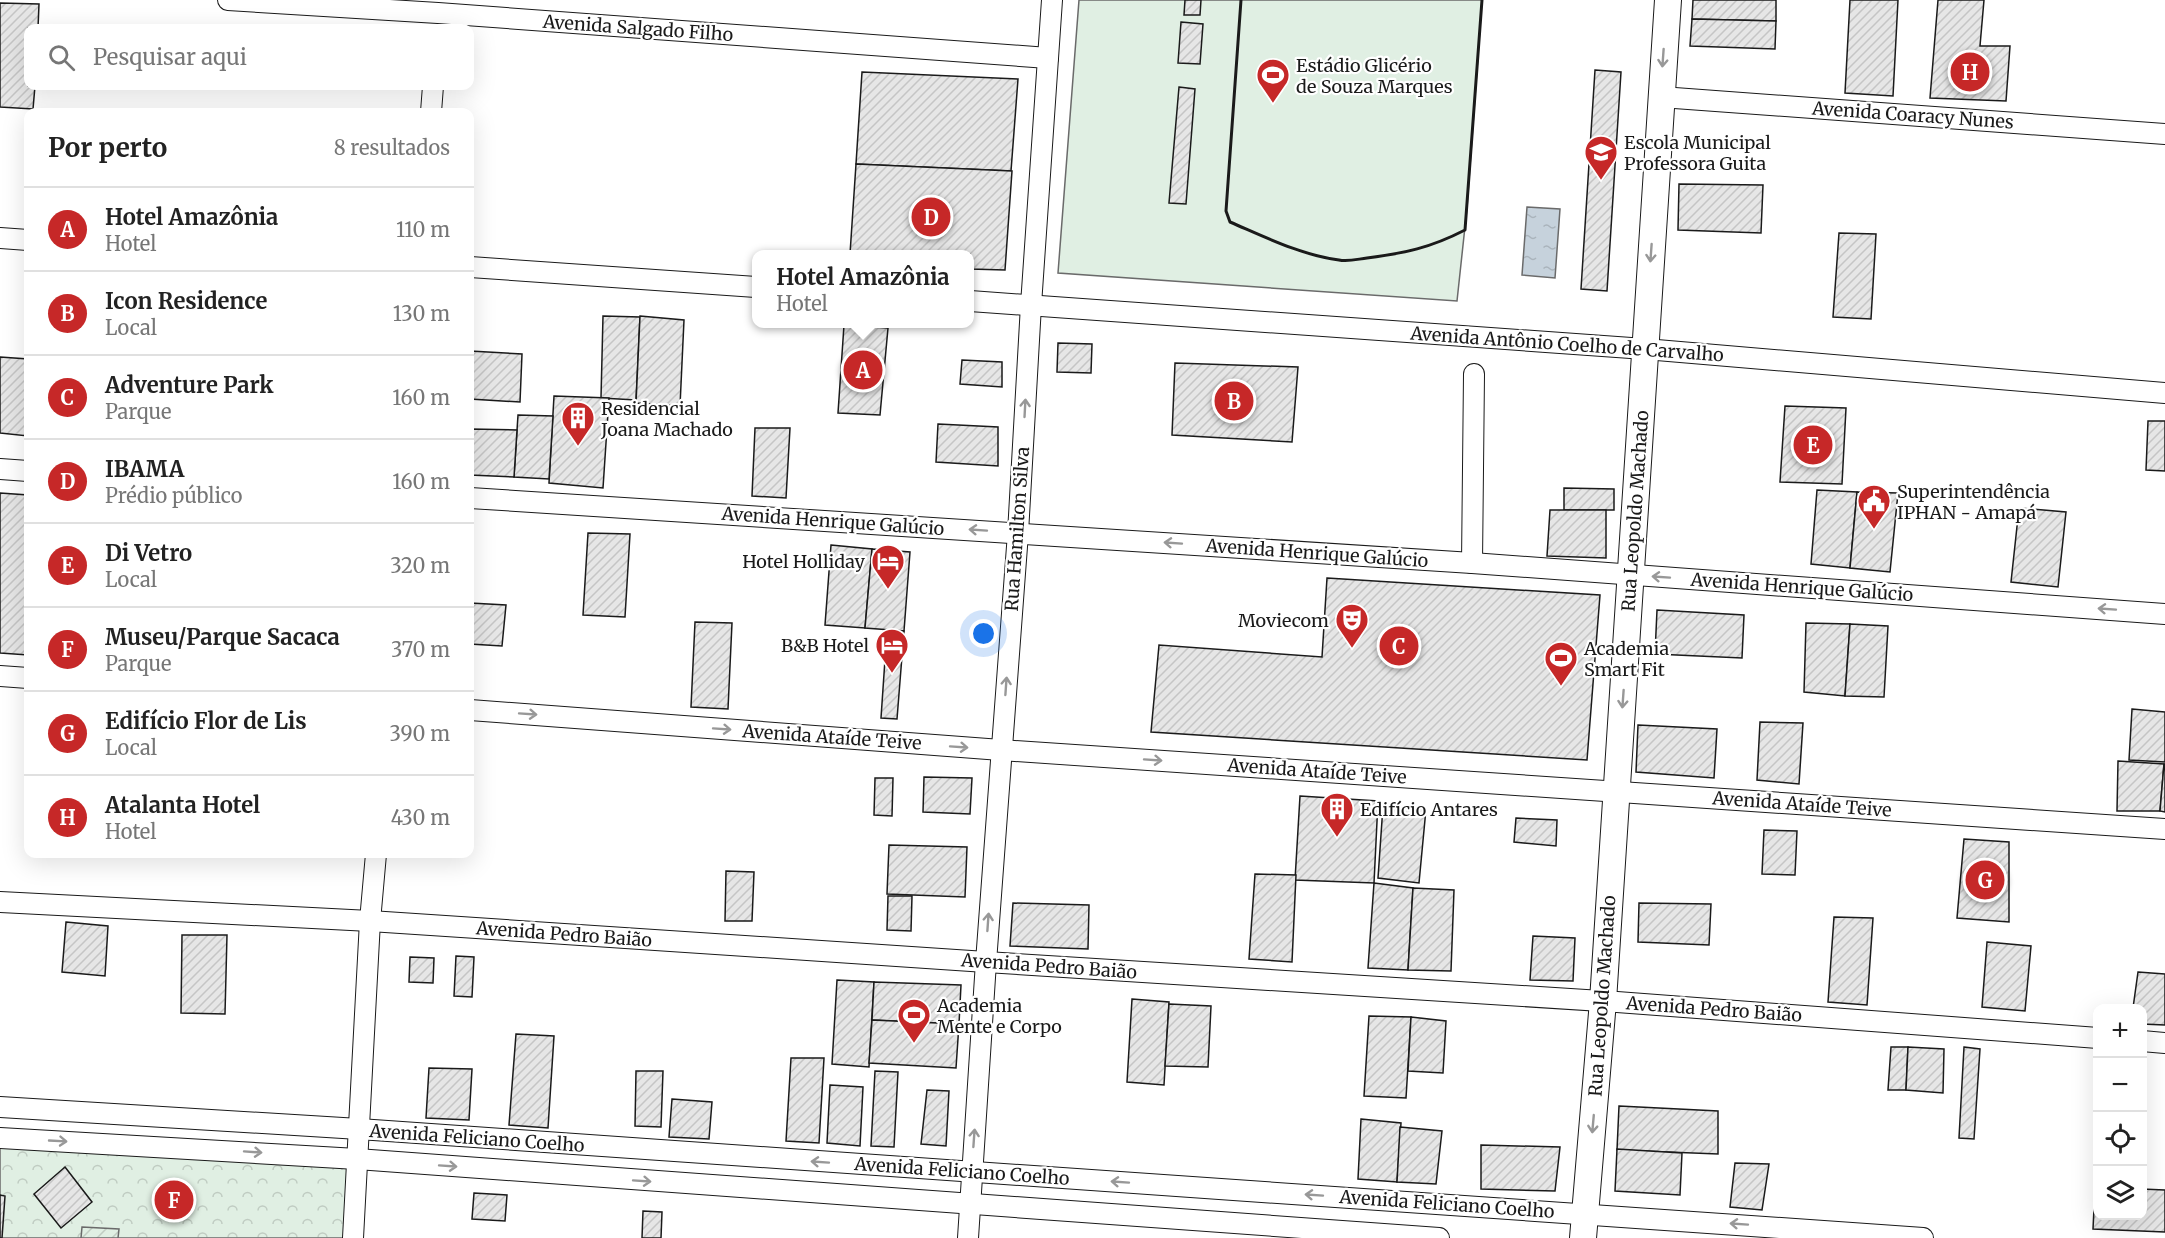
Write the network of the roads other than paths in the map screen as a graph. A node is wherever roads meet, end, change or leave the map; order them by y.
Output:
1 (228, 0) edge
2 (1052, 0) edge
3 (1668, 0) edge
4 (438, 14) edge
5 (1048, 58) junction
6 (433, 90) edge
7 (1661, 97) junction
8 (431, 108) edge
9 (2165, 134) edge
10 (0, 238) edge
11 (24, 240) edge
12 (474, 267) edge
13 (752, 287) edge
14 (974, 301) edge
15 (1031, 305) junction
16 (1645, 349) junction
17 (1474, 374) dead end
18 (2165, 393) edge
19 (0, 470) edge
20 (24, 471) edge
21 (474, 498) edge
22 (1018, 533) junction
23 (1472, 563) junction
24 (1631, 574) junction
25 (2165, 614) edge
26 (0, 676) edge
27 (24, 678) edge
28 (474, 710) edge
29 (1001, 750) junction
30 (1617, 790) junction
31 (2165, 829) edge
32 (376, 858) edge
33 (0, 902) edge
34 (370, 921) junction
35 (986, 962) junction
36 (1604, 1001) junction
37 (2093, 1038) edge
38 (2147, 1041) edge
39 (2165, 1043) edge
40 (0, 1107) edge
41 (188, 1120) junction
42 (359, 1129) junction
43 (0, 1138) edge
44 (187, 1148) junction
45 (677, 1153) junction
46 (357, 1159) junction
47 (972, 1172) junction
48 (675, 1184) junction
49 (1281, 1193) junction
50 (970, 1202) junction
51 (1278, 1226) junction
52 (1584, 1226) edge
53 (1772, 1232) edge
54 (353, 1238) edge
55 (968, 1238) edge
56 (1439, 1238) edge
57 (1923, 1238) edge

1 - 4 street, Avenida Salgado Filho
2 - 5 street, Rua Hamilton Silva
3 -> 7 main road, Rua Leopoldo Machado
4 - 5 street, Avenida Salgado Filho
5 - 15 street, Rua Hamilton Silva
6 - 8 street
7 - 9 street, Avenida Coaracy Nunes
7 -> 16 main road, Rua Leopoldo Machado
10 - 11 street
12 - 13 street
14 - 15 street, Avenida Antônio Coelho de Carvalho
15 - 16 street, Avenida Antônio Coelho de Carvalho
22 -> 15 street, Rua Hamilton Silva
16 - 18 street, Avenida Antônio Coelho de Carvalho
16 - 24 main road, Rua Leopoldo Machado
17 - 23 street
19 - 20 street
22 -> 21 street, Avenida Henrique Galúcio
23 -> 22 street, Avenida Henrique Galúcio
29 -> 22 street, Rua Hamilton Silva
23 - 24 street, Avenida Henrique Galúcio
25 -> 24 street, Avenida Henrique Galúcio
24 -> 30 main road, Rua Leopoldo Machado
26 - 27 street
28 -> 29 street, Avenida Ataíde Teive
29 -> 30 street, Avenida Ataíde Teive
35 -> 29 street, Rua Hamilton Silva
30 - 31 street, Avenida Ataíde Teive
30 - 36 main road, Rua Leopoldo Machado
32 - 34 street
33 - 34 street, Avenida Pedro Baião
34 - 35 street, Avenida Pedro Baião
34 - 42 street
35 - 36 street, Avenida Pedro Baião
47 -> 35 street, Rua Hamilton Silva
36 - 37 street, Avenida Pedro Baião
36 -> 52 main road, Rua Leopoldo Machado
38 - 39 street
40 - 41 street, Avenida Feliciano Coelho
41 - 42 street, Avenida Feliciano Coelho
41 - 44 street
42 - 45 street, Avenida Feliciano Coelho
42 - 46 street
43 -> 44 street, Avenida Feliciano Coelho
44 -> 46 street, Avenida Feliciano Coelho
47 -> 45 street, Avenida Feliciano Coelho
45 - 48 street
46 -> 48 street, Avenida Feliciano Coelho
46 - 54 street
49 -> 47 street, Avenida Feliciano Coelho
47 - 50 street, Rua Hamilton Silva
48 - 50 street, Avenida Feliciano Coelho
49 - 51 street
52 -> 49 street, Avenida Feliciano Coelho
50 - 51 street, Avenida Feliciano Coelho
50 - 55 street, Rua Hamilton Silva
51 - 56 street, Avenida Feliciano Coelho
53 -> 52 street, Avenida Feliciano Coelho
53 - 57 street, Avenida Feliciano Coelho

